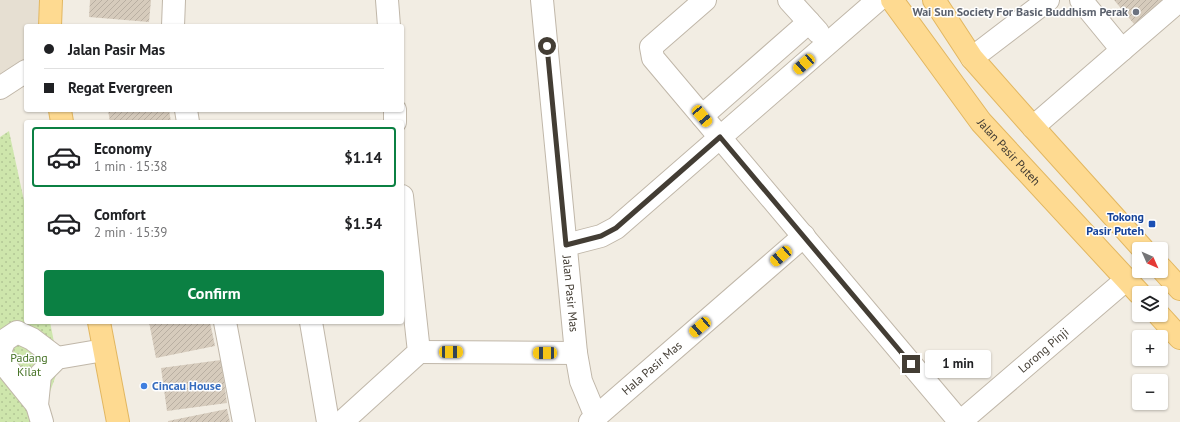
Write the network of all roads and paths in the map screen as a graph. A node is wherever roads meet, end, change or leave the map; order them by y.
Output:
1 (51, 0) edge
2 (174, 0) edge
3 (387, 0) edge
4 (542, 0) edge
5 (705, 0) edge
6 (789, 0) edge
7 (878, 0) edge
8 (892, 0) edge
9 (934, 0) edge
10 (1048, 0) edge
11 (1081, 0) edge
12 (1180, 0) edge
13 (809, 22) junction
14 (50, 24) edge
15 (173, 24) edge
16 (389, 24) edge
17 (828, 43) junction
18 (1122, 50) junction
19 (972, 58) junction
20 (24, 72) edge
21 (0, 88) edge
22 (702, 116) junction
23 (1033, 127) junction
24 (720, 137) junction
25 (404, 219) edge
26 (804, 236) junction
27 (1138, 242) edge
28 (566, 245) junction
29 (1168, 276) edge
30 (1133, 286) edge
31 (1132, 287) edge
32 (1180, 289) edge
33 (1165, 322) edge
34 (99, 324) edge
35 (225, 324) edge
36 (311, 324) edge
37 (1180, 338) edge
38 (104, 350) junction
39 (419, 352) junction
40 (576, 353) junction
41 (57, 358) junction
42 (39, 413) edge
43 (593, 420) edge
44 (118, 422) edge
45 (244, 422) edge
46 (328, 422) edge
47 (342, 422) edge
48 (960, 422) edge

1 - 14 main road
2 - 15 street
3 - 16 street
4 - 28 street, Jalan Pasir Mas
5 - 22 street
6 - 13 street
7 - 17 street
8 - 30 main road, Jalan Pasir Puteh
9 - 19 main road
10 - 19 street
11 - 18 street
12 - 18 street
13 - 17 street
13 - 22 street
17 - 24 street
18 - 23 street
19 - 23 main road
20 - 21 street
22 - 24 street
23 - 27 main road
24 - 26 street
24 - 28 street
25 - 39 street
26 - 43 street, Hala Pasir Mas
26 - 48 street
28 - 40 street, Jalan Pasir Mas
29 - 32 main road
31 - 48 street, Lorong Pinji
33 - 37 main road
34 - 38 main road
35 - 45 street
36 - 46 street
38 - 41 street
38 - 44 main road
39 - 40 street
39 - 47 street
40 - 43 street, Jalan Pasir Mas
41 - 42 street
41 - 42 street

